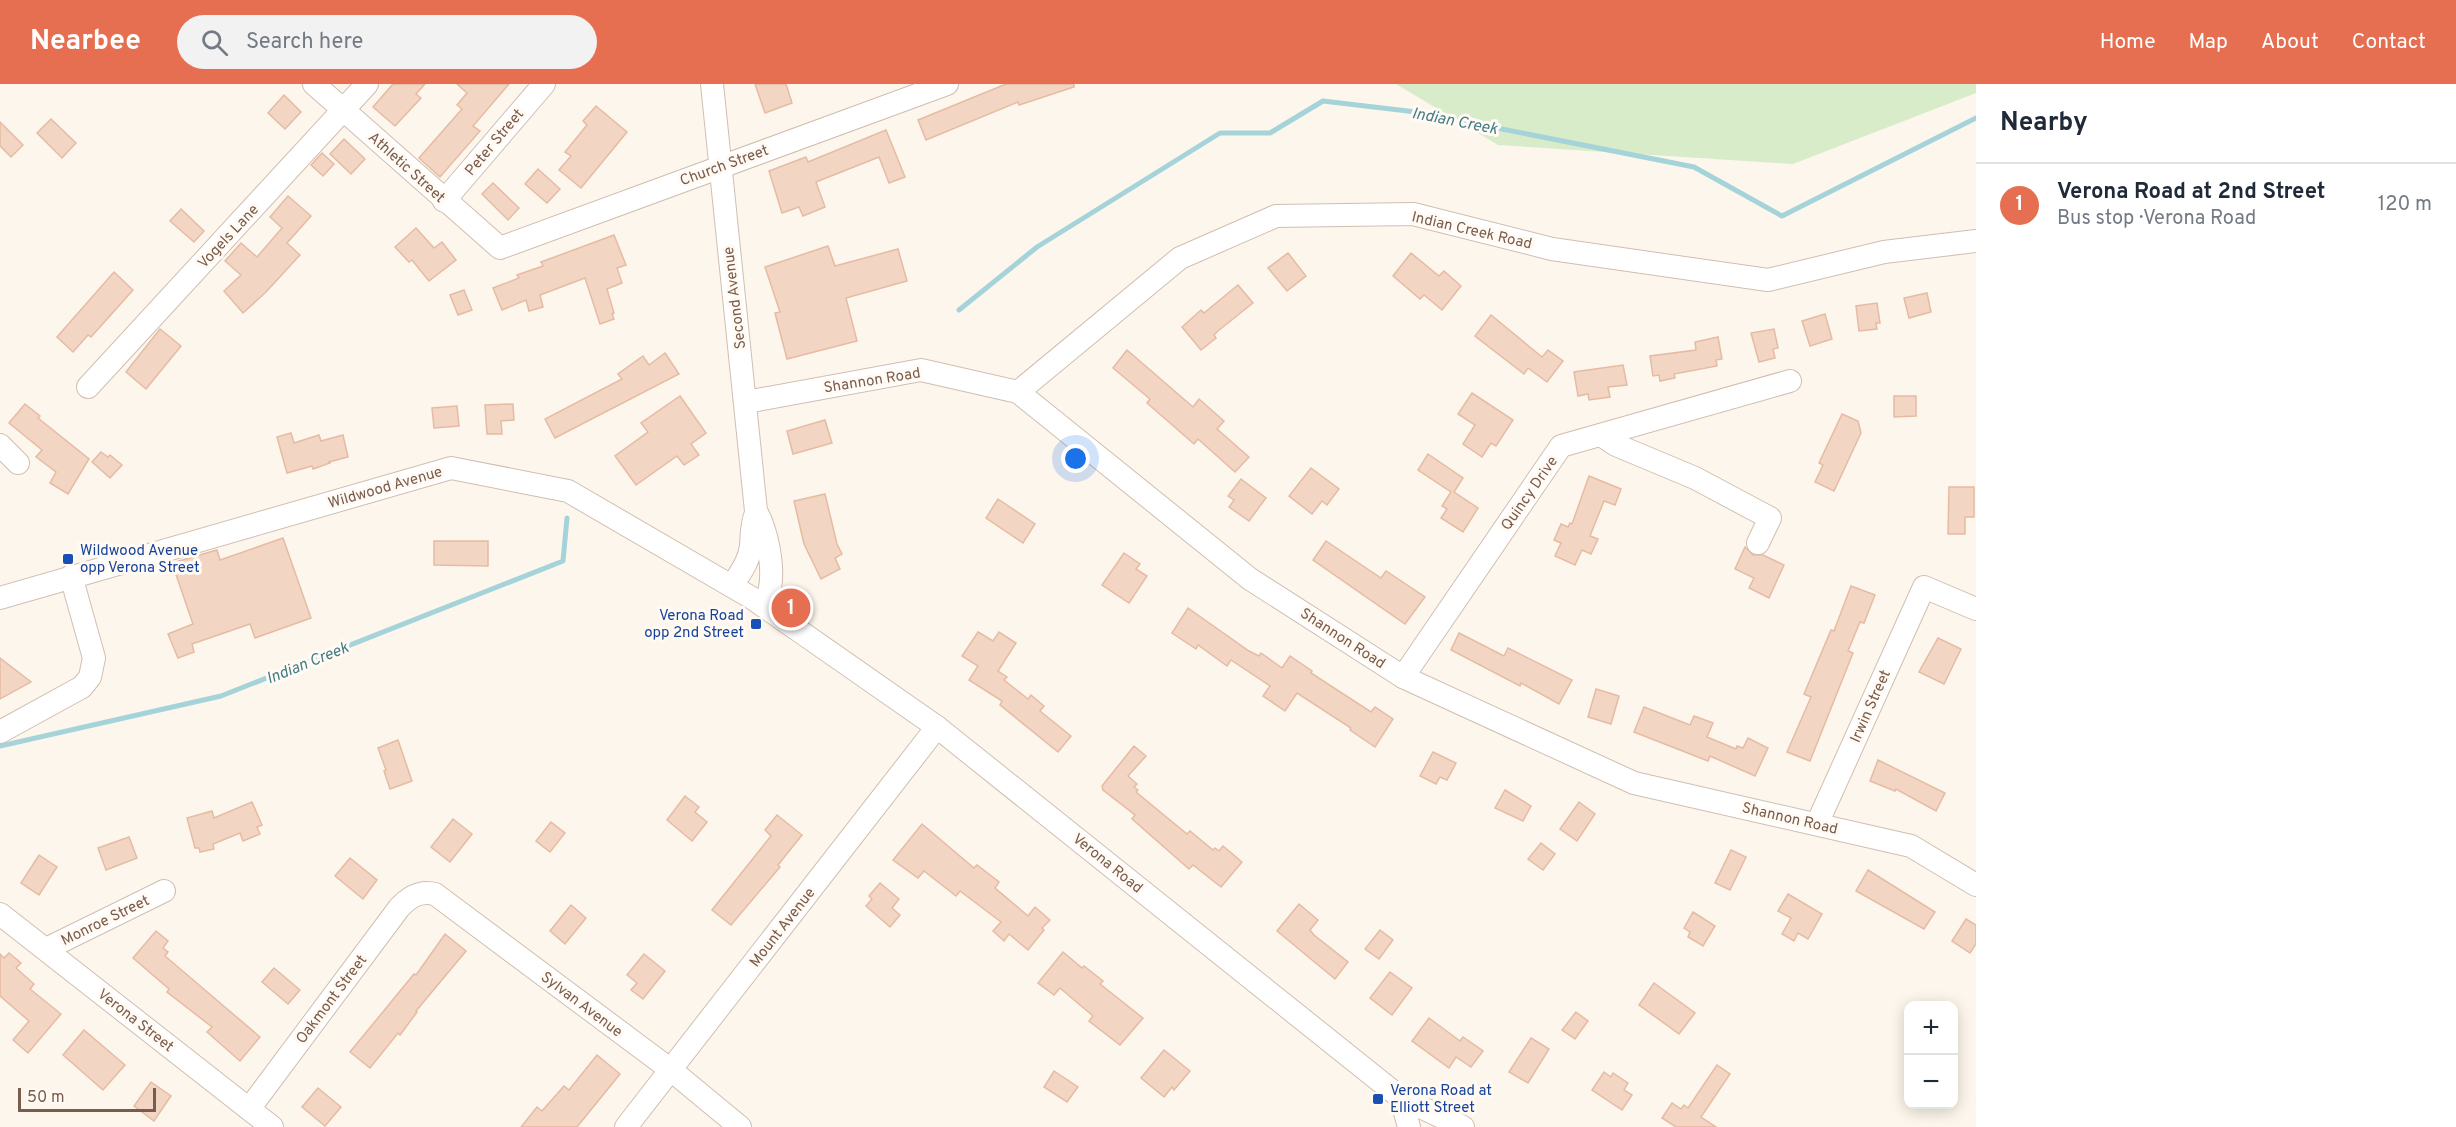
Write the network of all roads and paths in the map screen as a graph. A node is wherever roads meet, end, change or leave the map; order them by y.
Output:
1 (314, 84) edge
2 (367, 84) edge
3 (544, 84) edge
4 (712, 84) edge
5 (948, 84) edge
6 (344, 110) junction
7 (719, 167) junction
8 (444, 201) junction
9 (1976, 241) edge
10 (500, 248) joint
11 (1790, 381) dead end
12 (88, 387) dead end
13 (1018, 392) junction
14 (747, 402) junction
15 (1601, 435) junction
16 (0, 445) edge
17 (18, 463) dead end
18 (756, 511) junction
19 (1758, 543) dead end
20 (71, 576) junction
21 (732, 586) junction
22 (0, 598) edge
23 (758, 602) junction
24 (1976, 609) edge
25 (1403, 677) junction
26 (938, 726) junction
27 (0, 732) edge
28 (1817, 824) junction
29 (1976, 885) edge
30 (164, 891) dead end
31 (417, 894) joint
32 (0, 914) edge
33 (46, 949) junction
34 (671, 1070) junction
35 (1401, 1098) junction
36 (249, 1109) junction
37 (272, 1127) edge
38 (626, 1127) edge
39 (740, 1127) edge
40 (1409, 1127) edge
41 (1463, 1127) edge

1 - 6 street, Athletic Street
2 - 6 street, Vogels Lane
3 - 8 street, Peter Street
4 - 7 street, Second Avenue
5 - 7 street, Church Street
6 - 8 street, Athletic Street
6 - 12 street, Vogels Lane
7 - 10 street, Church Street
7 - 14 street, Second Avenue
8 - 10 street, Athletic Street
9 - 13 street, Indian Creek Road
11 - 15 street, Quincy Drive
13 - 14 street, Shannon Road
13 - 25 street, Shannon Road
14 - 18 street, Second Avenue
15 - 19 street
15 - 25 street, Quincy Drive
16 - 17 street
18 - 21 street, Second Avenue
18 - 23 street, Second Avenue
20 - 21 street, Wildwood Avenue
20 - 22 street, Wildwood Avenue
20 - 27 street
21 - 23 street, Wildwood Avenue
23 - 26 street, Verona Road
24 - 28 street, Irwin Street
25 - 28 street, Shannon Road
26 - 34 street, Mount Avenue
26 - 35 street, Verona Road
28 - 29 street, Shannon Road
30 - 33 street, Monroe Street
31 - 34 street, Sylvan Avenue
31 - 36 street, Oakmont Street
32 - 33 street, Verona Street
33 - 36 street, Verona Street
34 - 38 street, Mount Avenue
34 - 39 street, Sylvan Avenue
35 - 40 street
35 - 41 street, Verona Road
36 - 37 street, Verona Street

